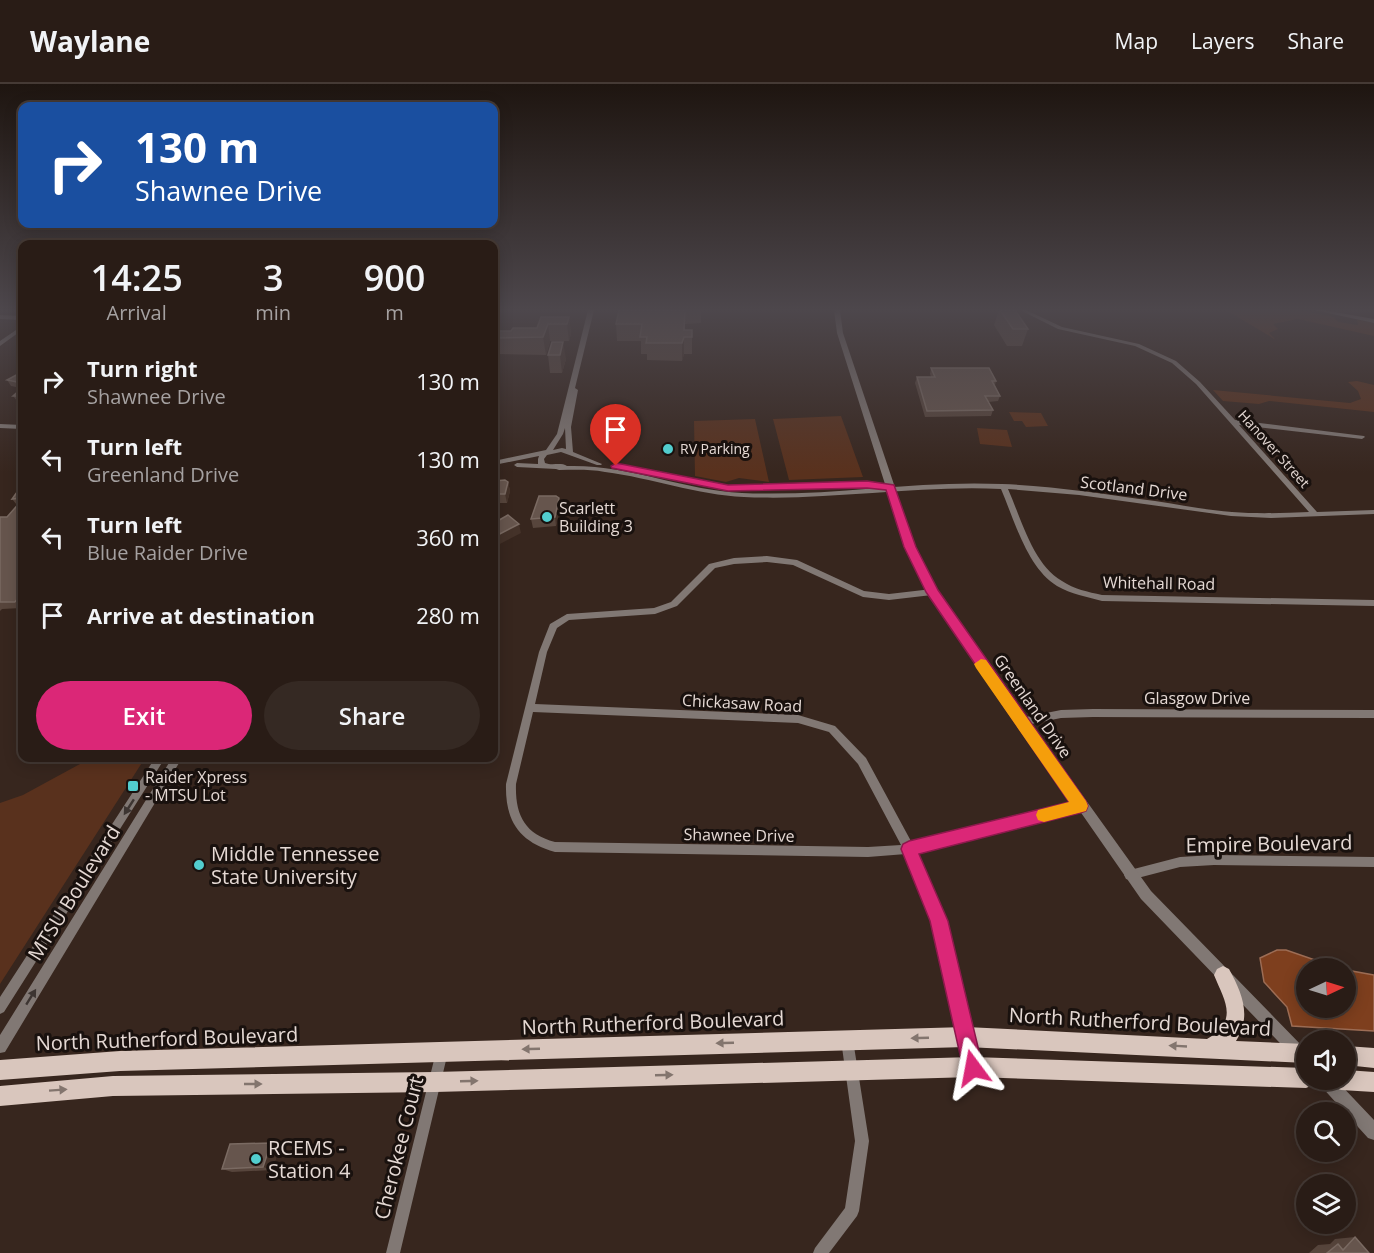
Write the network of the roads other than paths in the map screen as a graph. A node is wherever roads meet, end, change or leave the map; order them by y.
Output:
1 (576, 365) edge
2 (582, 365) edge
3 (850, 365) edge
4 (1176, 365) edge
5 (1233, 422) junction
6 (0, 426) edge
7 (18, 427) edge
8 (1362, 437) dead end
9 (547, 452) junction
10 (571, 453) junction
11 (498, 464) edge
12 (498, 465) edge
13 (546, 466) junction
14 (559, 468) junction
15 (1003, 486) junction
16 (890, 487) junction
17 (1374, 512) edge
18 (1316, 515) junction
19 (932, 592) junction
20 (1374, 603) edge
21 (529, 708) junction
22 (1374, 714) edge
23 (1021, 722) junction
24 (157, 762) edge
25 (175, 762) edge
26 (1080, 806) junction
27 (909, 849) junction
28 (1374, 862) edge
29 (1130, 875) junction
30 (1223, 975) junction
31 (0, 1008) edge
32 (966, 1037) junction
33 (848, 1040) junction
34 (0, 1047) edge
35 (1211, 1048) junction
36 (1296, 1048) edge
37 (442, 1052) junction
38 (1296, 1055) edge
39 (1356, 1057) edge
40 (1374, 1058) edge
41 (973, 1068) junction
42 (852, 1070) junction
43 (0, 1071) edge
44 (1296, 1078) edge
45 (1356, 1081) edge
46 (435, 1082) junction
47 (1374, 1082) edge
48 (1334, 1090) edge
49 (0, 1096) edge
50 (1374, 1132) edge
51 (393, 1253) edge
52 (820, 1253) edge

1 - 9 street
2 - 10 street
3 - 16 street, Greenland Drive
4 - 5 street, Hanover Street
5 - 8 street
5 - 18 street, Hanover Street
6 - 7 street
9 - 10 street
9 - 11 street
9 - 13 street
10 - 14 street
10 - 16 street
12 - 13 street
13 - 14 street
14 - 16 street
15 - 16 street, Scotland Drive
15 - 18 street, Scotland Drive
15 - 20 street, Whitehall Road
16 - 19 street, Greenland Drive
17 - 18 street, Scotland Drive
19 - 21 street, Shawnee Drive
19 - 23 street, Greenland Drive
21 - 27 street, Chickasaw Road
21 - 27 street, Shawnee Drive
22 - 23 street, Glasgow Drive
23 - 26 street, Greenland Drive
24 -> 31 street, MTSU Boulevard
34 -> 25 street, MTSU Boulevard
26 - 27 street, Shawnee Drive
26 - 29 street, Greenland Drive
27 - 32 street, Chickasaw Road
28 - 29 street, Empire Boulevard
29 - 30 street, Greenland Drive
30 - 35 main road
30 - 36 street, Greenland Drive
32 -> 33 main road, North Rutherford Boulevard
35 -> 32 main road, North Rutherford Boulevard
32 - 41 street, Chickasaw Road
33 -> 37 main road, North Rutherford Boulevard
33 - 42 street
35 - 38 main road, North Rutherford Boulevard
37 - 43 main road, North Rutherford Boulevard
37 - 46 street, Cherokee Court
39 - 40 main road
41 - 42 main road
41 - 44 main road
46 -> 42 main road
42 - 52 street
45 - 47 main road
49 -> 46 main road
46 - 51 street, Cherokee Court
48 - 50 street

